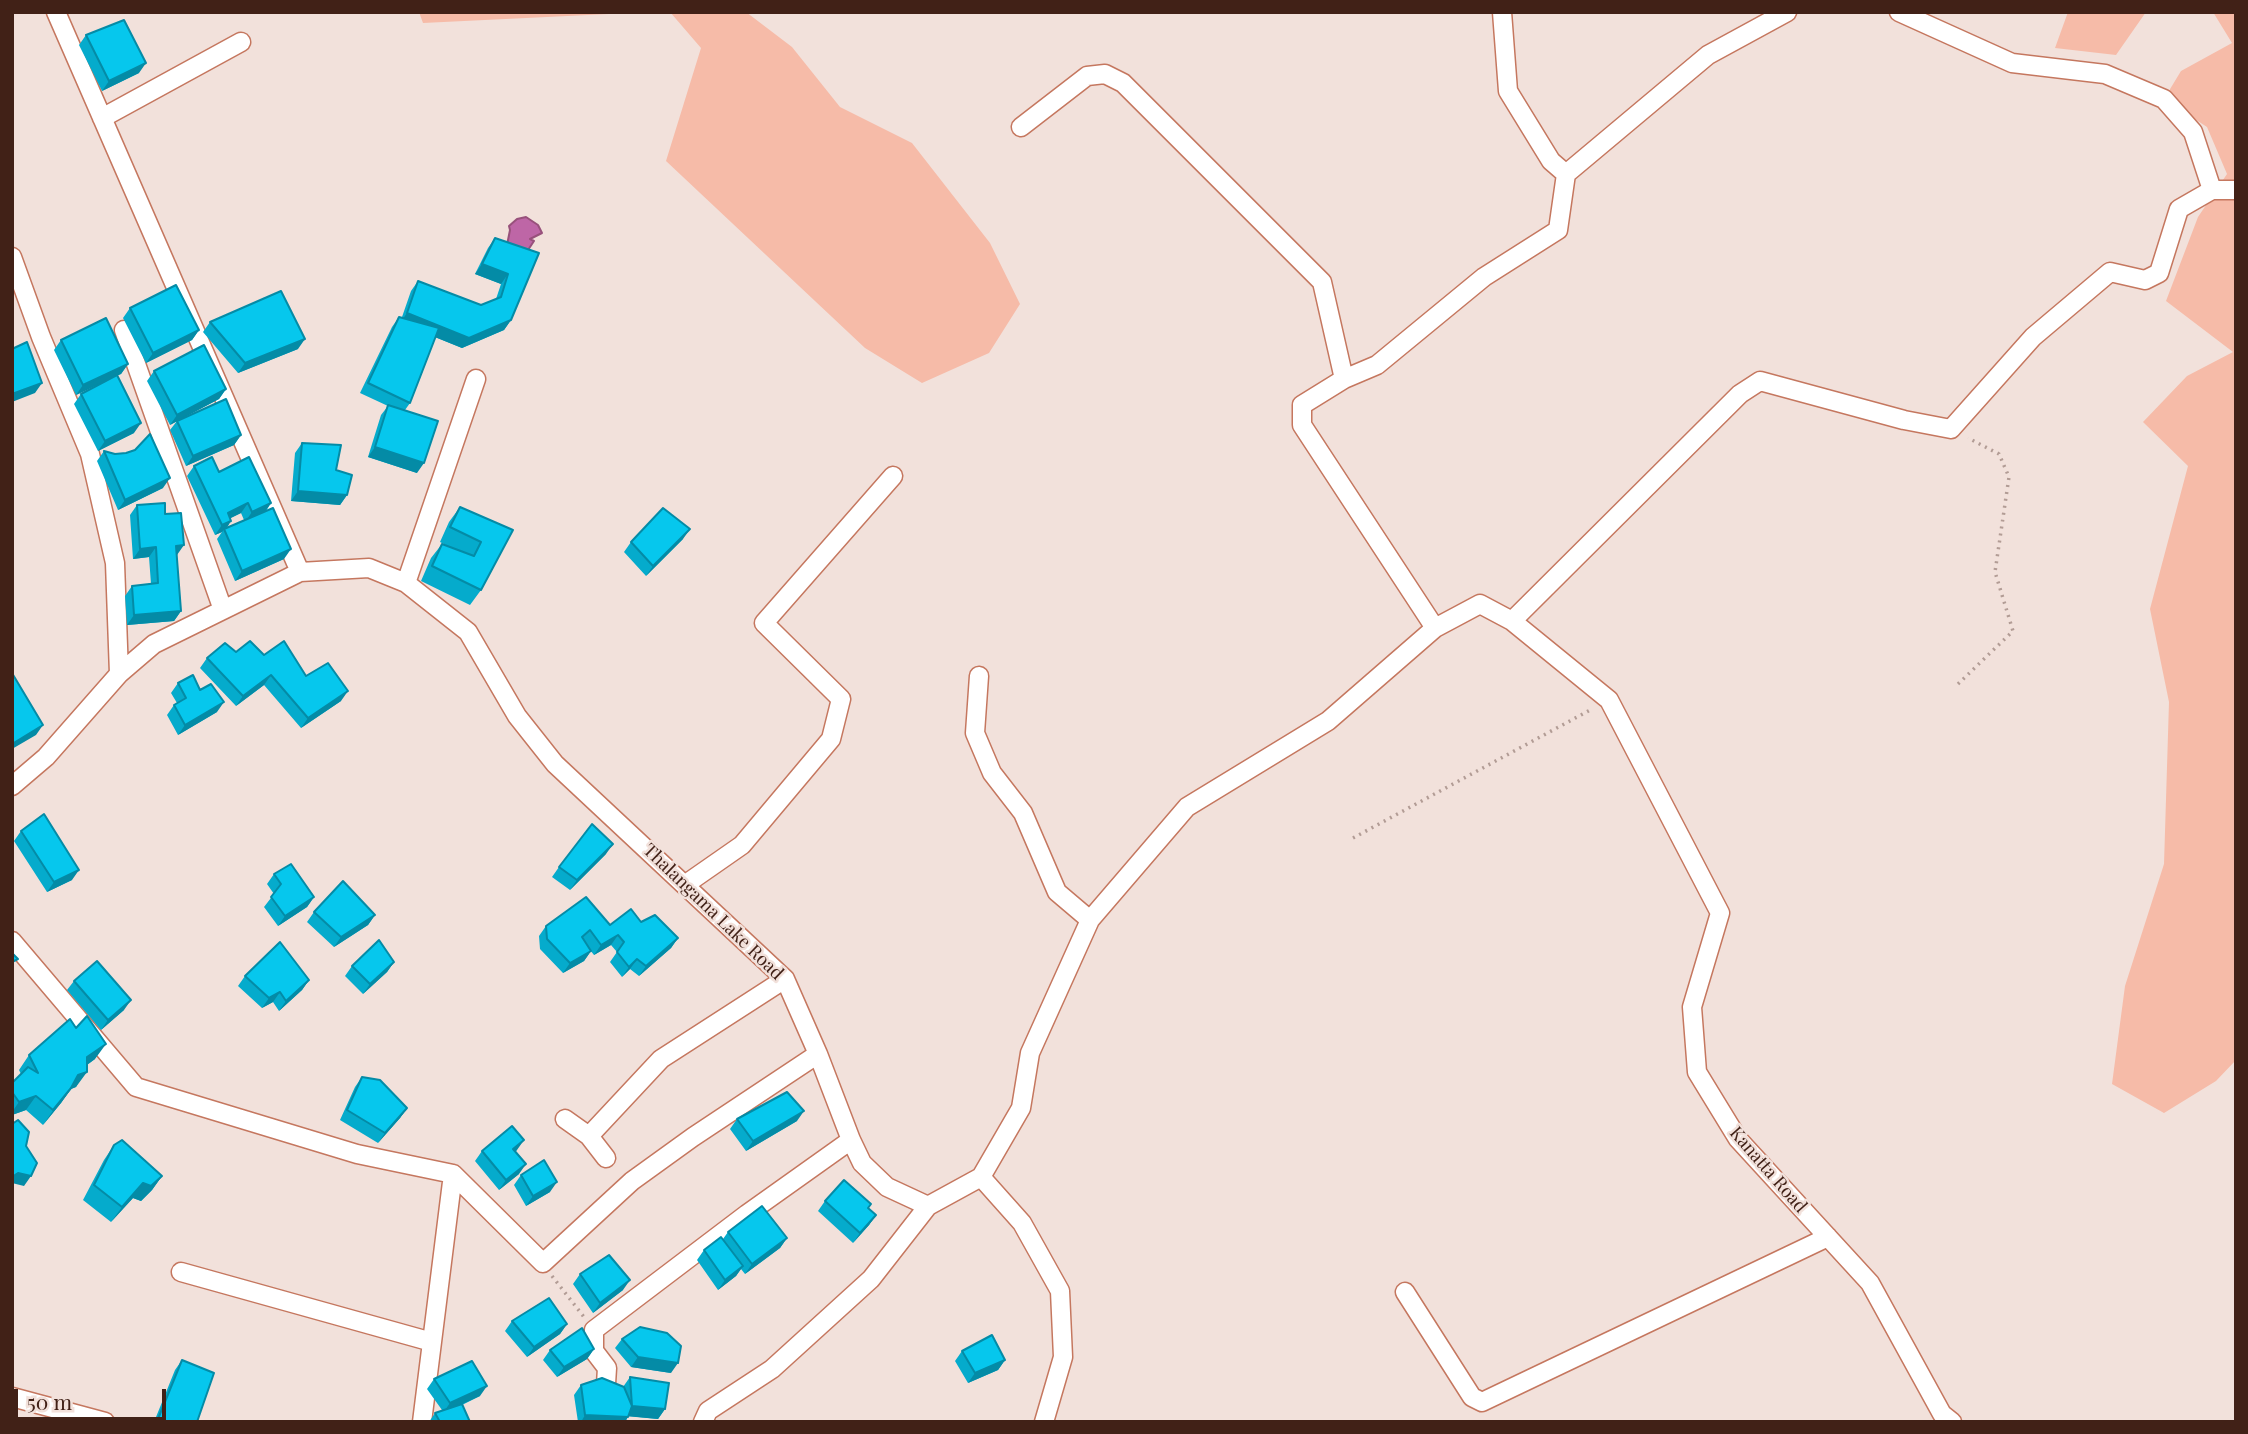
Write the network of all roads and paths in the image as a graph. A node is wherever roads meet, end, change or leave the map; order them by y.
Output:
1 (56, 12) edge
2 (1502, 12) edge
3 (1787, 12) edge
4 (1899, 12) edge
5 (241, 42) dead end
6 (102, 118) junction
7 (1021, 127) dead end
8 (1566, 174) junction
9 (2212, 190) junction
10 (2236, 190) edge
11 (12, 257) edge
12 (124, 330) dead end
13 (476, 379) dead end
14 (1344, 379) junction
15 (1951, 429) junction
16 (893, 476) dead end
17 (300, 572) junction
18 (406, 583) junction
19 (222, 610) junction
20 (1512, 621) junction
21 (1435, 628) junction
22 (119, 674) junction
23 (979, 676) dead end
24 (1958, 684) dead end
25 (1609, 700) junction
26 (12, 786) edge
27 (1353, 838) dead end
28 (686, 884) junction
29 (1090, 920) junction
30 (12, 941) edge
31 (785, 979) junction
32 (818, 1054) junction
33 (565, 1119) dead end
34 (589, 1136) junction
35 (850, 1140) junction
36 (606, 1158) dead end
37 (453, 1174) junction
38 (981, 1177) junction
39 (928, 1206) junction
40 (1828, 1237) junction
41 (543, 1263) junction
42 (181, 1272) dead end
43 (1405, 1292) dead end
44 (594, 1330) junction
45 (432, 1342) junction
46 (606, 1384) edge
47 (12, 1397) edge
48 (105, 1422) edge
49 (422, 1422) edge
50 (703, 1422) edge
51 (1044, 1422) edge
52 (1952, 1422) edge

1 - 6 street
2 - 8 street
3 - 8 street
4 - 9 street
5 - 6 street
6 - 17 street
7 - 14 street
8 - 14 street
9 - 10 street
9 - 15 street
11 - 22 street
12 - 19 street
13 - 18 street
14 - 21 street
15 - 20 street
15 - 24 path
16 - 28 street
17 - 18 street, Thalangama Lake Road
17 - 19 street, Thalangama Lake Road
18 - 28 street, Thalangama Lake Road
19 - 22 street, Thalangama Lake Road
20 - 21 street
20 - 25 street, Kanatta Road
21 - 29 street
22 - 26 street, Thalangama Lake Road
23 - 29 street
25 - 27 path
25 - 40 street, Kanatta Road
28 - 31 street, Thalangama Lake Road
29 - 38 street
30 - 37 street
31 - 32 street, Thalangama Lake Road
31 - 34 street
32 - 35 street, Thalangama Lake Road
32 - 41 street
33 - 34 street
34 - 36 street
35 - 39 street, Thalangama Lake Road
35 - 44 street
37 - 41 street
37 - 45 street
38 - 39 street
38 - 51 street
39 - 50 street
40 - 43 street
40 - 52 street, Kanatta Road
41 - 44 path
42 - 45 street
44 - 46 street
45 - 49 street
47 - 48 street

